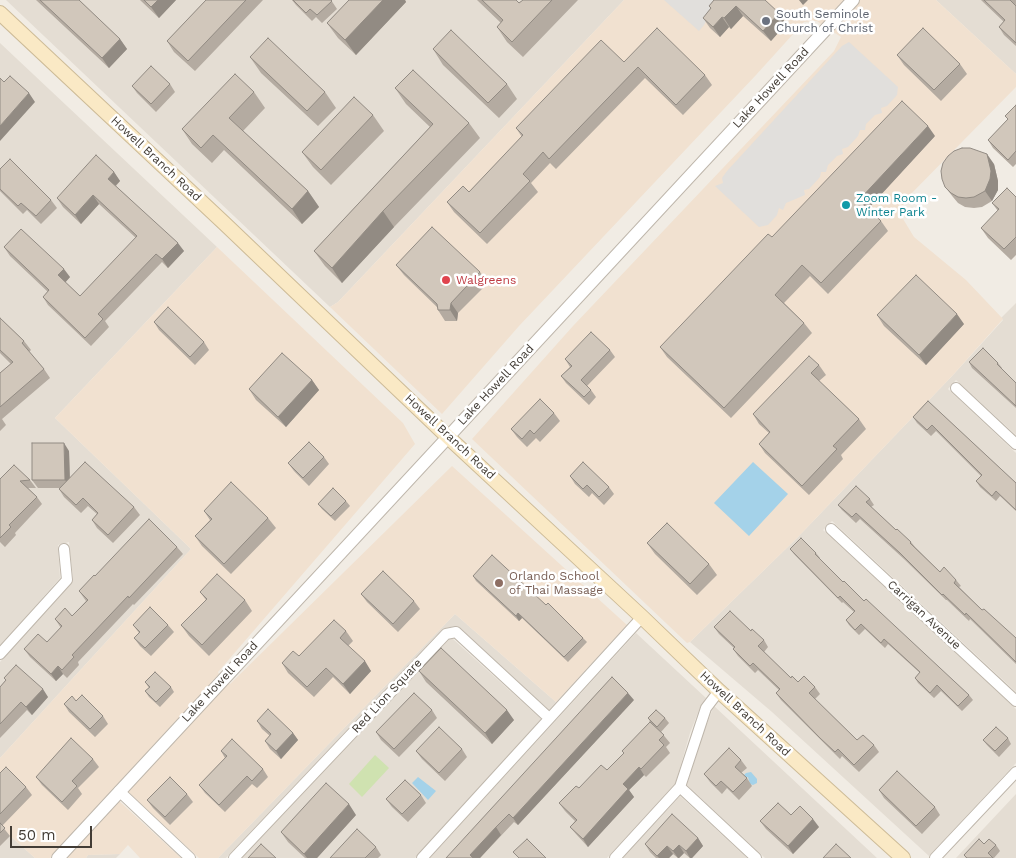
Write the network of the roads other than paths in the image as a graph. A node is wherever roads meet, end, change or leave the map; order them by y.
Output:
1 (853, 0) edge
2 (0, 14) edge
3 (956, 388) dead end
4 (448, 437) junction
5 (1016, 444) edge
6 (831, 529) dead end
7 (64, 549) dead end
8 (642, 617) junction
9 (0, 654) edge
10 (719, 691) junction
11 (1016, 700) edge
12 (549, 718) junction
13 (1016, 772) edge
14 (680, 787) junction
15 (118, 791) junction
16 (58, 858) edge
17 (190, 858) edge
18 (234, 858) edge
19 (422, 858) edge
20 (615, 858) edge
21 (756, 858) edge
22 (903, 858) edge
23 (935, 858) edge

1 - 4 street, Lake Howell Road
2 - 4 main road, Howell Branch Road
3 - 5 street
4 - 8 main road, Howell Branch Road
4 - 15 street, Lake Howell Road
6 - 11 street, Carrigan Avenue
7 - 9 street
8 - 10 main road, Howell Branch Road
8 - 12 street
10 - 14 street
10 - 22 main road, Howell Branch Road
12 - 18 street, Red Lion Square
12 - 19 street
13 - 23 street
14 - 20 street
14 - 21 street
15 - 16 street, Lake Howell Road
15 - 17 street

